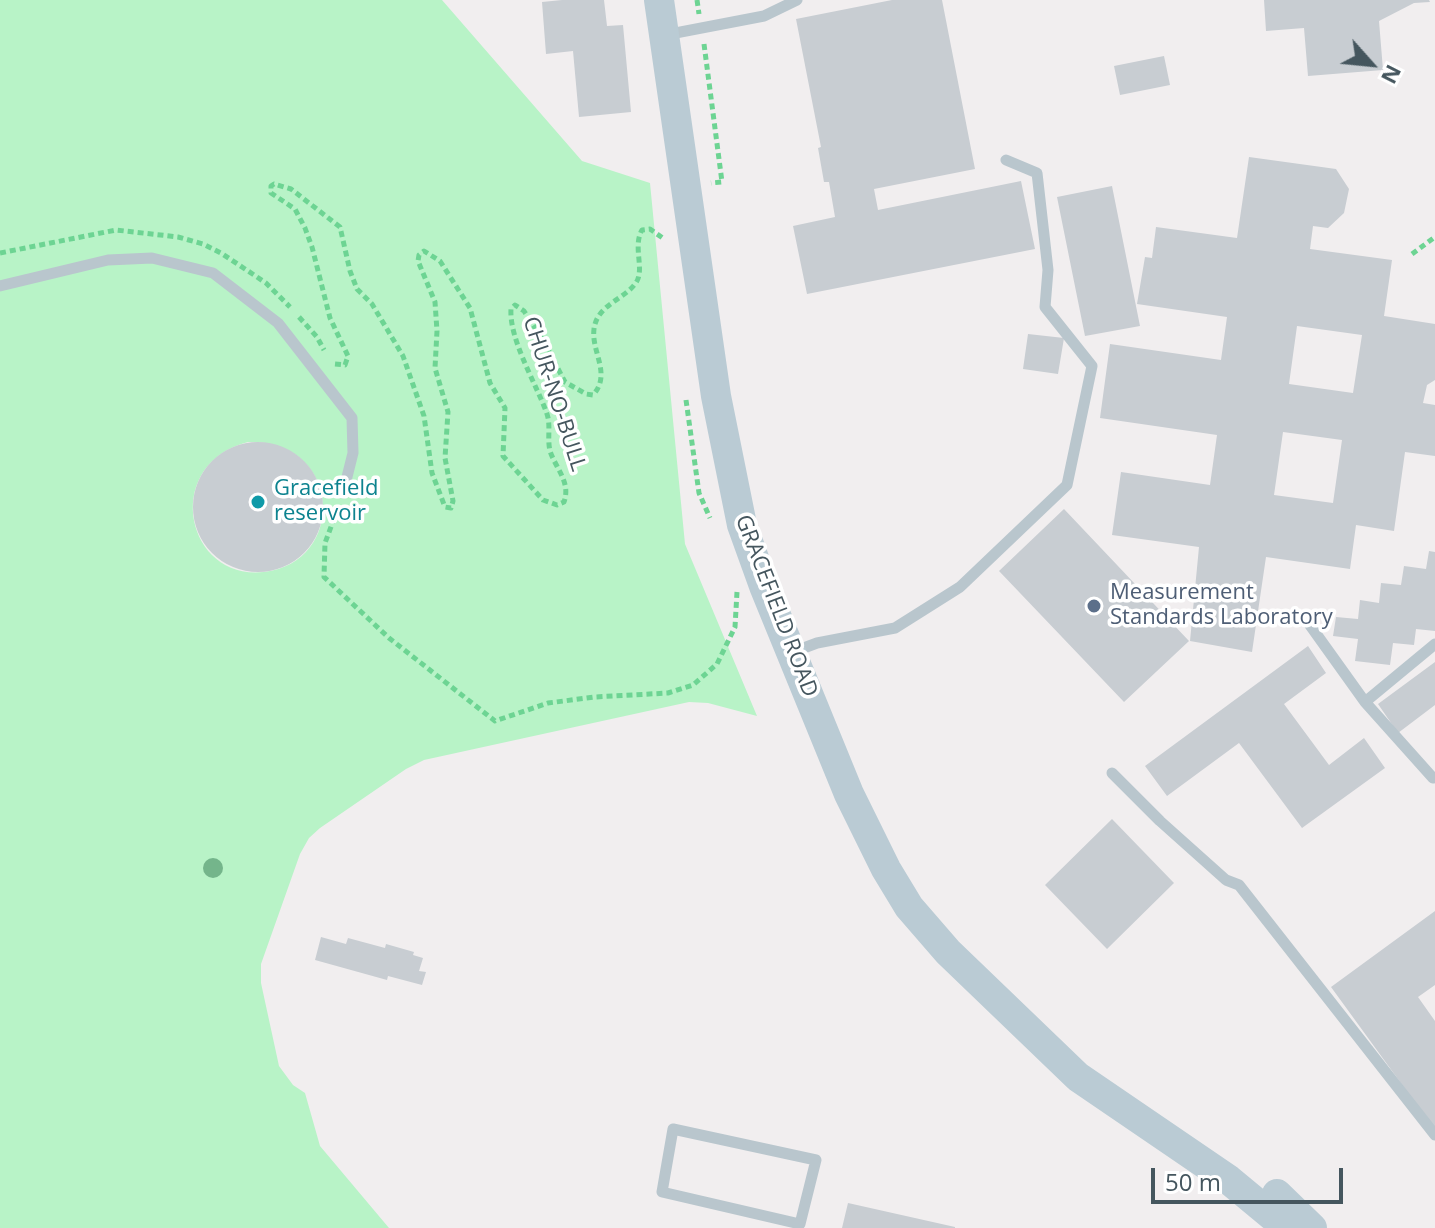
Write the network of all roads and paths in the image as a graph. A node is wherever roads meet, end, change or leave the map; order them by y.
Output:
1 (659, 0) edge
2 (697, 0) edge
3 (797, 0) edge
4 (701, 26) junction
5 (664, 35) junction
6 (1006, 160) dead end
7 (708, 183) dead end
8 (662, 224) dead end
9 (1435, 237) edge
10 (664, 239) junction
11 (0, 253) edge
12 (666, 254) dead end
13 (1412, 254) dead end
14 (0, 286) edge
15 (684, 388) dead end
16 (343, 493) joint
17 (711, 520) dead end
18 (734, 581) dead end
19 (737, 591) junction
20 (743, 606) dead end
21 (1307, 621) dead end
22 (1435, 644) edge
23 (791, 652) junction
24 (1365, 702) junction
25 (1112, 773) dead end
26 (1433, 778) dead end
27 (976, 979) junction
28 (1435, 1135) edge
29 (800, 1224) joint
30 (1287, 1228) edge
31 (1312, 1228) edge

1 - 5 main road, GRACEFIELD ROAD
2 - 4 path
3 - 4 lane
4 - 5 lane
4 - 7 path
5 - 23 main road, GRACEFIELD ROAD
6 - 23 lane
8 - 10 path
9 - 13 path
10 - 11 path, CHUR-NO-BULL
10 - 12 path
14 - 16 lane
15 - 17 path
16 - 19 path
18 - 19 path
19 - 20 path
21 - 24 lane
22 - 24 lane
23 - 27 main road, GRACEFIELD ROAD
24 - 26 lane
25 - 28 lane
27 - 30 main road
27 - 31 main road
29 - 29 lane

